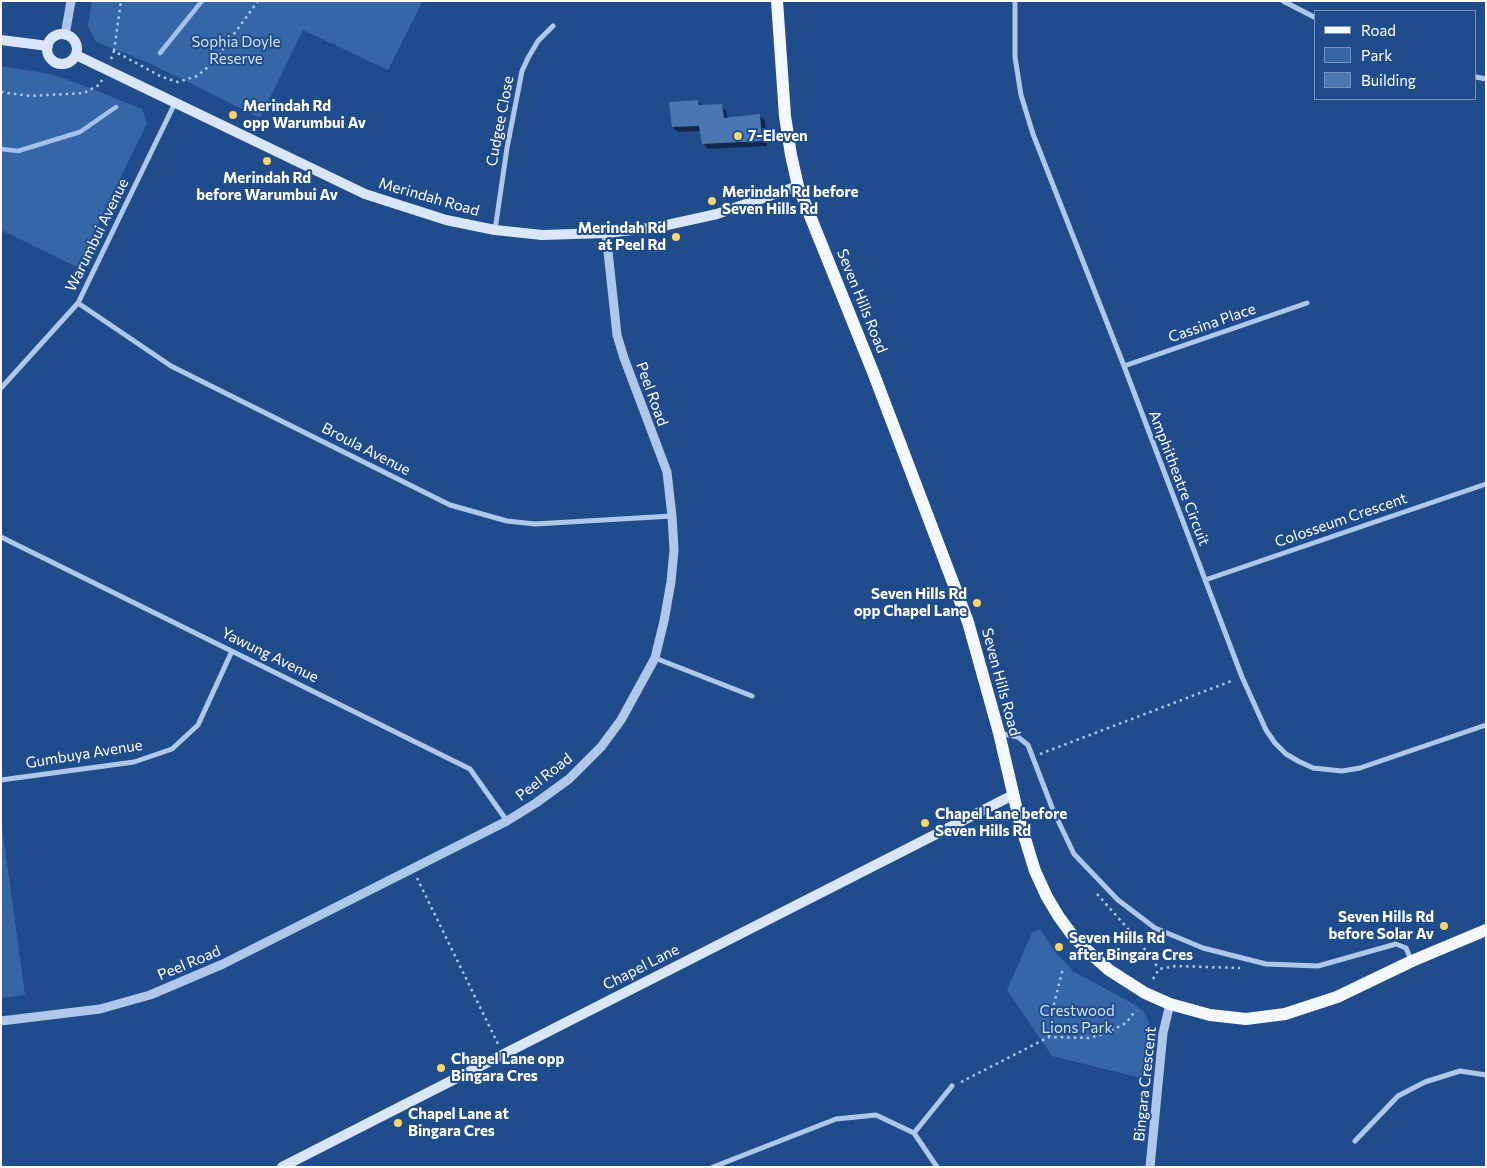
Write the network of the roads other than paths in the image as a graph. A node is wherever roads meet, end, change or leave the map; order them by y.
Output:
1 (71, 1) edge
2 (776, 1) edge
3 (1015, 1) edge
4 (1283, 1) edge
5 (1314, 17) edge
6 (553, 26) dead end
7 (65, 35) junction
8 (1, 40) edge
9 (48, 46) junction
10 (76, 54) junction
11 (175, 103) junction
12 (798, 186) junction
13 (495, 230) junction
14 (606, 233) junction
15 (78, 303) junction
16 (1308, 303) dead end
17 (1124, 366) junction
18 (1, 388) edge
19 (1486, 484) edge
20 (672, 516) junction
21 (1, 537) edge
22 (1205, 580) junction
23 (232, 650) junction
24 (655, 658) junction
25 (752, 696) dead end
26 (1486, 725) edge
27 (999, 733) junction
28 (1, 780) edge
29 (1013, 795) junction
30 (507, 821) junction
31 (1486, 930) edge
32 (1412, 961) junction
33 (1170, 1004) junction
34 (1, 1021) edge
35 (1486, 1075) edge
36 (952, 1086) road end
37 (914, 1133) junction
38 (1354, 1141) dead end
39 (282, 1167) edge
40 (713, 1167) edge
41 (937, 1167) edge
42 (1150, 1167) edge

1 - 7 street
2 - 12 main road, Seven Hills Road
3 - 17 street, Amphitheatre Circuit
4 - 5 street
6 - 13 street, Cudgee Close
7 - 9 main road
7 - 10 main road
8 - 9 main road
9 - 10 main road
10 - 11 main road, Merindah Road
11 - 13 main road, Merindah Road
11 - 15 street, Warumbui Avenue
12 - 14 main road, Merindah Road
12 - 27 main road, Seven Hills Road
13 - 14 main road, Merindah Road
14 - 20 street, Peel Road
15 - 18 street, Warumbui Avenue
15 - 20 street, Broula Avenue
16 - 17 street, Cassina Place
17 - 22 street, Amphitheatre Circuit
19 - 22 street, Colosseum Crescent
20 - 24 street, Peel Road
21 - 23 street, Yawung Avenue
22 - 26 street, Amphitheatre Circuit
23 - 28 street, Gumbuya Avenue
23 - 30 street, Yawung Avenue
24 - 25 street
24 - 30 street, Peel Road
27 - 29 main road, Seven Hills Road
27 - 32 street
29 - 33 main road, Seven Hills Road
29 - 39 main road, Chapel Lane
30 - 34 street, Peel Road
31 - 32 main road, Seven Hills Road
32 - 33 main road, Seven Hills Road
33 - 42 street, Bingara Crescent
35 - 38 street
36 - 37 street
37 - 40 street
37 - 41 street

